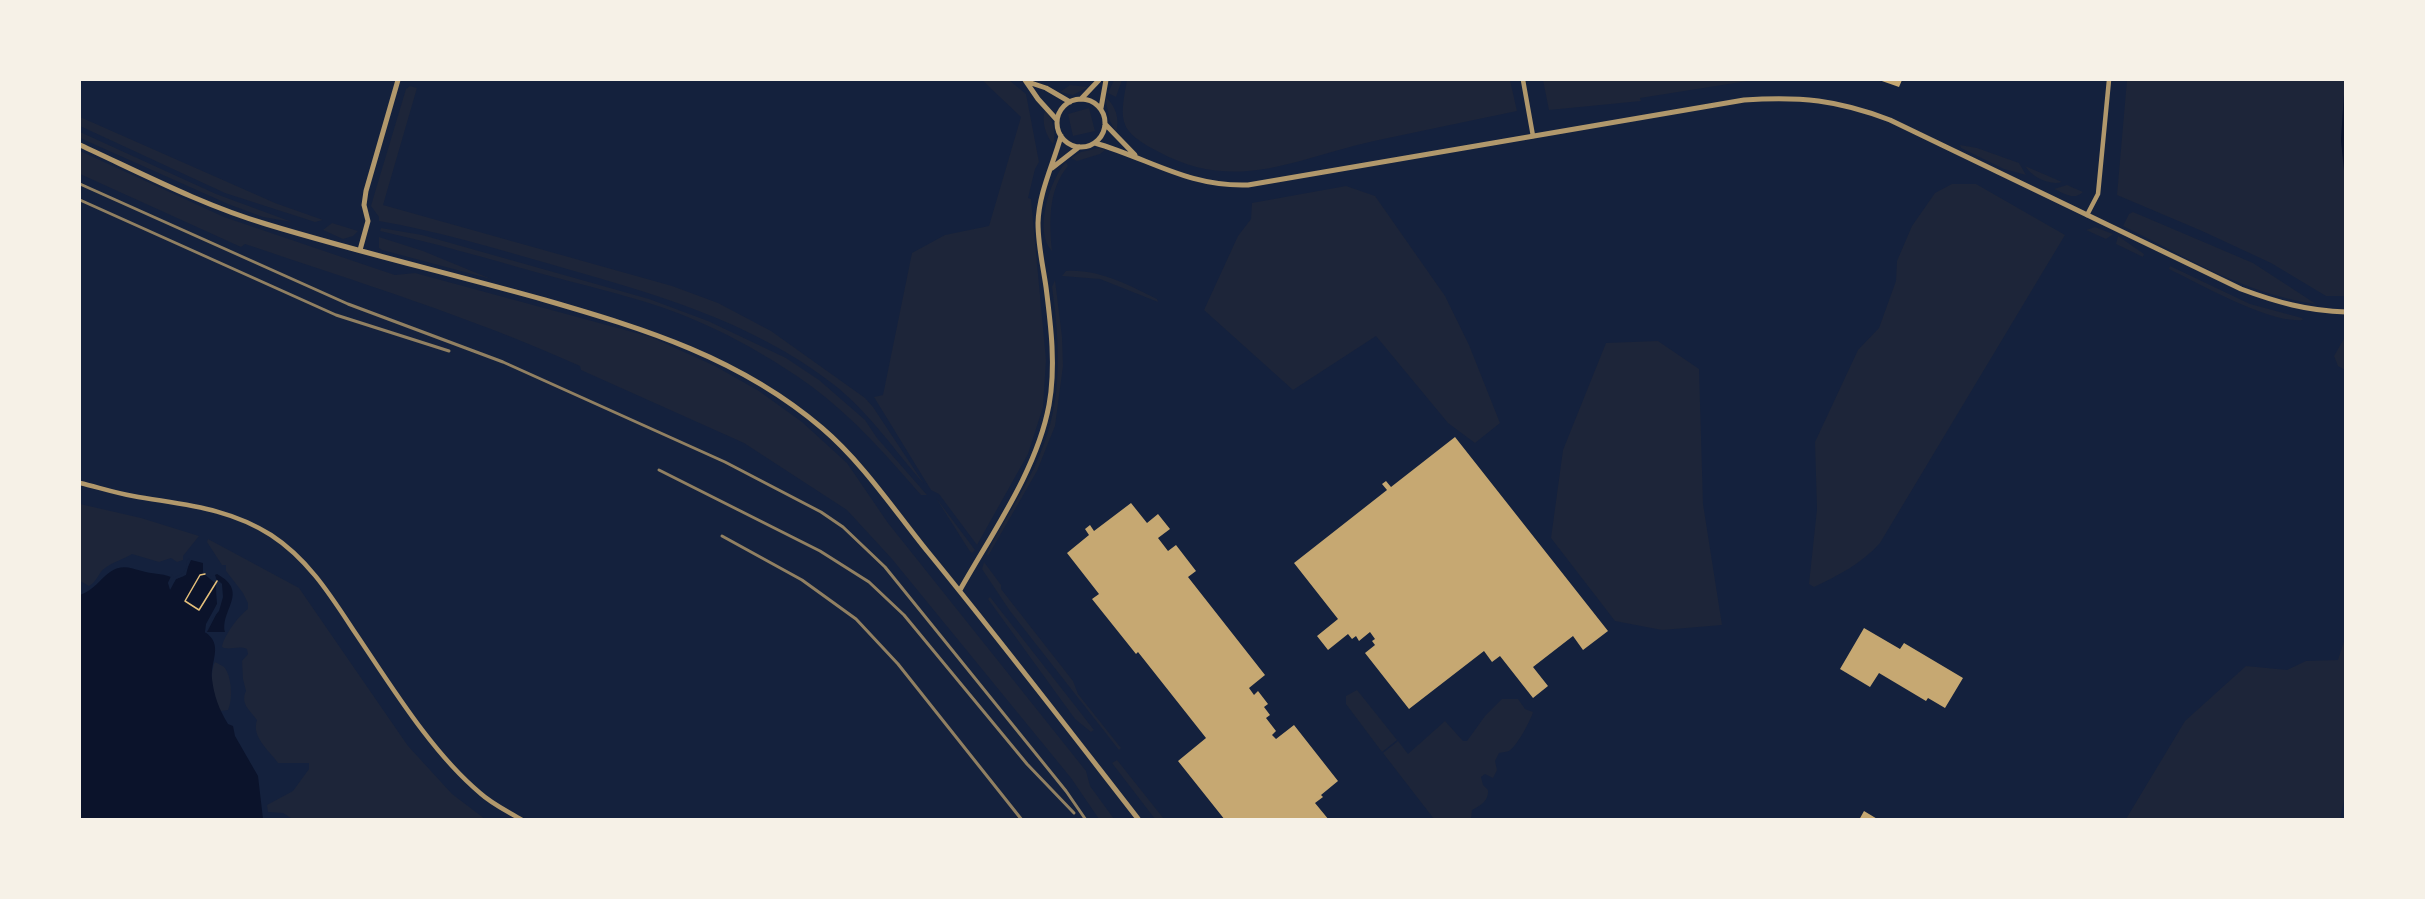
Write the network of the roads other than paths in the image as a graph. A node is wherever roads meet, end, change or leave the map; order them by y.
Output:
1 (398, 80) edge
2 (1099, 80) edge
3 (1106, 80) edge
4 (1523, 80) edge
5 (2109, 80) edge
6 (1026, 81) edge
7 (1081, 99) junction
8 (1070, 102) junction
9 (1101, 108) junction
10 (1057, 120) junction
11 (1105, 124) junction
12 (1061, 136) junction
13 (1533, 136) junction
14 (1095, 143) junction
15 (80, 145) edge
16 (1079, 147) junction
17 (1136, 156) junction
18 (1052, 168) junction
19 (2087, 215) junction
20 (360, 250) junction
21 (2346, 312) edge
22 (80, 483) edge
23 (960, 590) junction
24 (522, 819) edge
25 (1139, 819) edge

1 - 20 street
2 - 7 street
3 - 9 street
4 - 13 street
5 - 19 street
6 - 8 street
6 - 10 street
7 - 8 street
7 - 9 street
8 - 10 street
9 - 11 street
10 - 12 street
11 - 14 street
11 - 17 street
12 - 16 street
12 - 18 street
13 - 17 street
13 - 19 street
14 - 16 street
14 - 17 street
15 - 20 street
16 - 18 street
18 - 23 street
19 - 21 street
20 - 23 street
22 - 24 street
23 - 25 street

